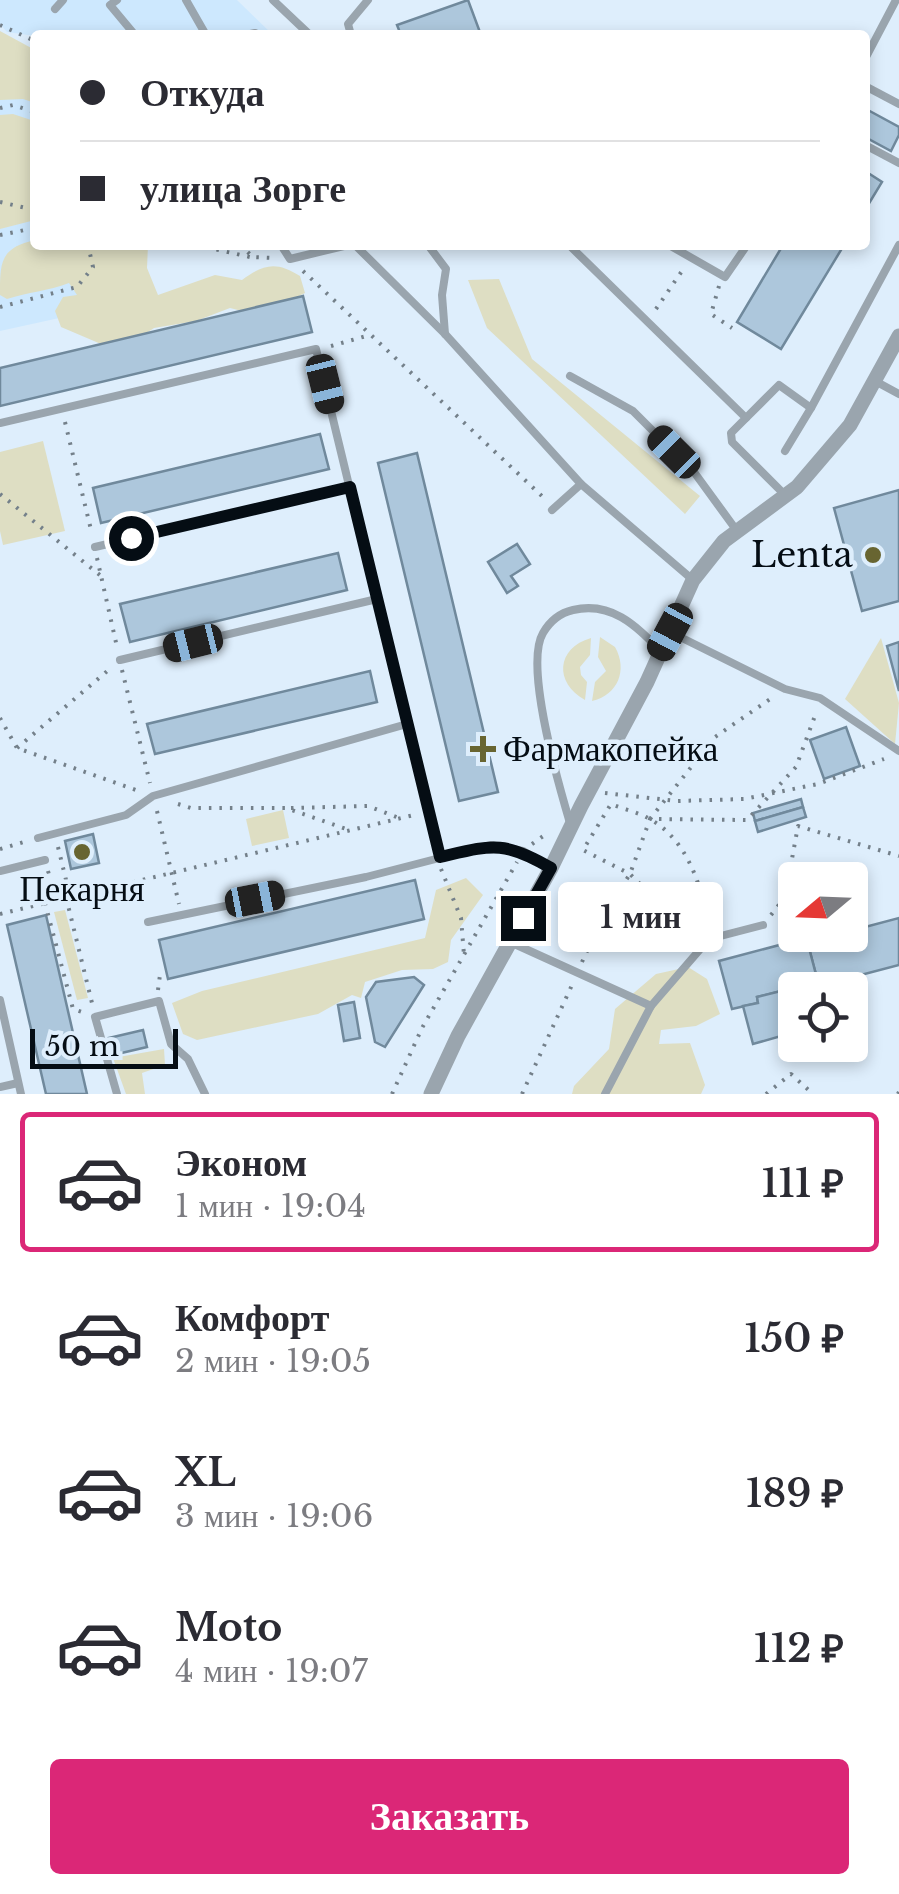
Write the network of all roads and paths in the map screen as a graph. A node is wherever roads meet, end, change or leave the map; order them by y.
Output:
1 (63, 0) edge
2 (117, 0) edge
3 (186, 0) edge
4 (273, 0) edge
5 (368, 0) edge
6 (896, 0) edge
7 (55, 9) dead end
8 (0, 25) edge
9 (131, 30) edge
10 (203, 30) edge
11 (305, 30) edge
12 (350, 30) edge
13 (30, 39) edge
14 (870, 49) edge
15 (870, 89) edge
16 (899, 104) edge
17 (0, 108) edge
18 (30, 111) edge
19 (870, 148) edge
20 (899, 163) edge
21 (0, 202) edge
22 (30, 209) edge
23 (30, 229) edge
24 (0, 234) edge
25 (899, 246) edge
26 (89, 250) edge
27 (218, 250) edge
28 (245, 250) edge
29 (284, 250) edge
30 (329, 250) edge
31 (356, 250) edge
32 (432, 250) edge
33 (575, 250) edge
34 (677, 250) edge
35 (744, 250) edge
36 (253, 258) junction
37 (690, 258) junction
38 (290, 259) junction
39 (722, 277) junction
40 (0, 308) edge
41 (646, 320) junction
42 (732, 328) dead end
43 (371, 334) junction
44 (444, 334) junction
45 (899, 336) edge
46 (316, 350) junction
47 (570, 376) dead end
48 (875, 382) junction
49 (899, 394) edge
50 (62, 408) junction
51 (811, 408) junction
52 (746, 418) junction
53 (0, 424) edge
54 (786, 451) dead end
55 (581, 484) junction
56 (350, 487) junction
57 (0, 494) edge
58 (786, 496) junction
59 (553, 509) joint
60 (737, 531) junction
61 (95, 547) junction
62 (101, 576) junction
63 (693, 580) junction
64 (377, 599) junction
65 (670, 632) junction
66 (660, 650) junction
67 (120, 660) junction
68 (785, 689) junction
69 (820, 698) junction
70 (407, 724) junction
71 (17, 748) dead end
72 (898, 753) edge
73 (602, 792) dead end
74 (770, 794) junction
75 (153, 796) junction
76 (664, 799) junction
77 (286, 808) dead end
78 (430, 811) junction
79 (399, 818) junction
80 (650, 819) junction
81 (571, 826) junction
82 (553, 829) dead end
83 (55, 833) junction
84 (38, 838) joint
85 (0, 849) edge
86 (522, 851) junction
87 (899, 856) edge
88 (440, 857) junction
89 (46, 860) joint
90 (363, 866) dead end
91 (551, 868) junction
92 (0, 872) edge
93 (172, 872) junction
94 (630, 874) junction
95 (366, 877) junction
96 (66, 897) junction
97 (56, 900) junction
98 (45, 902) junction
99 (0, 914) edge
100 (181, 914) junction
101 (148, 922) dead end
102 (763, 925) joint
103 (510, 942) junction
104 (706, 943) junction
105 (464, 955) junction
106 (577, 973) junction
107 (0, 1000) edge
108 (651, 1006) junction
109 (96, 1017) junction
110 (18, 1082) junction
111 (0, 1086) edge
112 (20, 1094) edge
113 (117, 1094) edge
114 (206, 1094) edge
115 (392, 1094) edge
116 (430, 1094) edge
117 (522, 1094) edge
118 (605, 1094) edge
119 (766, 1094) edge
120 (813, 1094) edge

1 - 7 lane
2 - 9 lane
3 - 10 lane
4 - 11 lane
5 - 12 lane
6 - 14 lane
8 - 13 path
15 - 16 lane
17 - 18 path
19 - 20 lane
21 - 22 path
23 - 24 path
25 - 51 lane
26 - 40 path
27 - 36 path
28 - 36 path
29 - 38 lane
30 - 38 lane
31 - 44 lane
32 - 44 lane
33 - 41 lane
34 - 37 lane
35 - 39 lane
36 - 38 path
37 - 39 lane
37 - 41 path
38 - 43 path
39 - 42 path
41 - 52 lane
43 - 46 path
43 - 59 path
44 - 55 lane
45 - 48 street
46 - 50 lane
46 - 56 lane
47 - 60 lane
48 - 49 lane
48 - 58 street
50 - 53 lane
50 - 61 path
51 - 52 lane
51 - 54 lane
52 - 58 lane
55 - 59 lane
55 - 63 lane
56 - 61 lane
56 - 64 lane
57 - 62 path
58 - 60 street
60 - 63 street
61 - 62 path
62 - 67 path
63 - 65 street
64 - 67 lane
64 - 70 lane
65 - 66 street
65 - 68 lane
66 - 81 street
66 - 81 lane
67 - 71 path
67 - 75 path
68 - 69 lane
68 - 76 path
69 - 72 lane
69 - 74 path
70 - 75 lane
70 - 78 lane
72 - 74 path
73 - 76 path
74 - 76 path
74 - 80 path
75 - 83 lane
75 - 93 path
76 - 80 path
77 - 79 path
78 - 79 path
78 - 88 lane
79 - 93 path
80 - 94 path
80 - 94 path
80 - 104 path
81 - 91 street
82 - 86 path
83 - 84 lane
83 - 96 path
84 - 85 path
86 - 88 lane
86 - 91 lane
86 - 105 path
87 - 102 path
88 - 95 lane
88 - 105 path
89 - 92 lane
89 - 97 path
90 - 95 lane
91 - 103 street
93 - 96 path
93 - 100 path
94 - 104 path
94 - 106 path
95 - 100 lane
96 - 97 path
96 - 109 path
97 - 98 path
98 - 99 path
98 - 109 path
100 - 101 lane
102 - 104 lane
103 - 106 lane
103 - 116 street
104 - 108 lane
105 - 115 path
106 - 108 lane
106 - 117 path
107 - 110 lane
108 - 118 lane
109 - 113 lane
109 - 114 lane
110 - 111 lane
110 - 112 lane
119 - 120 path

